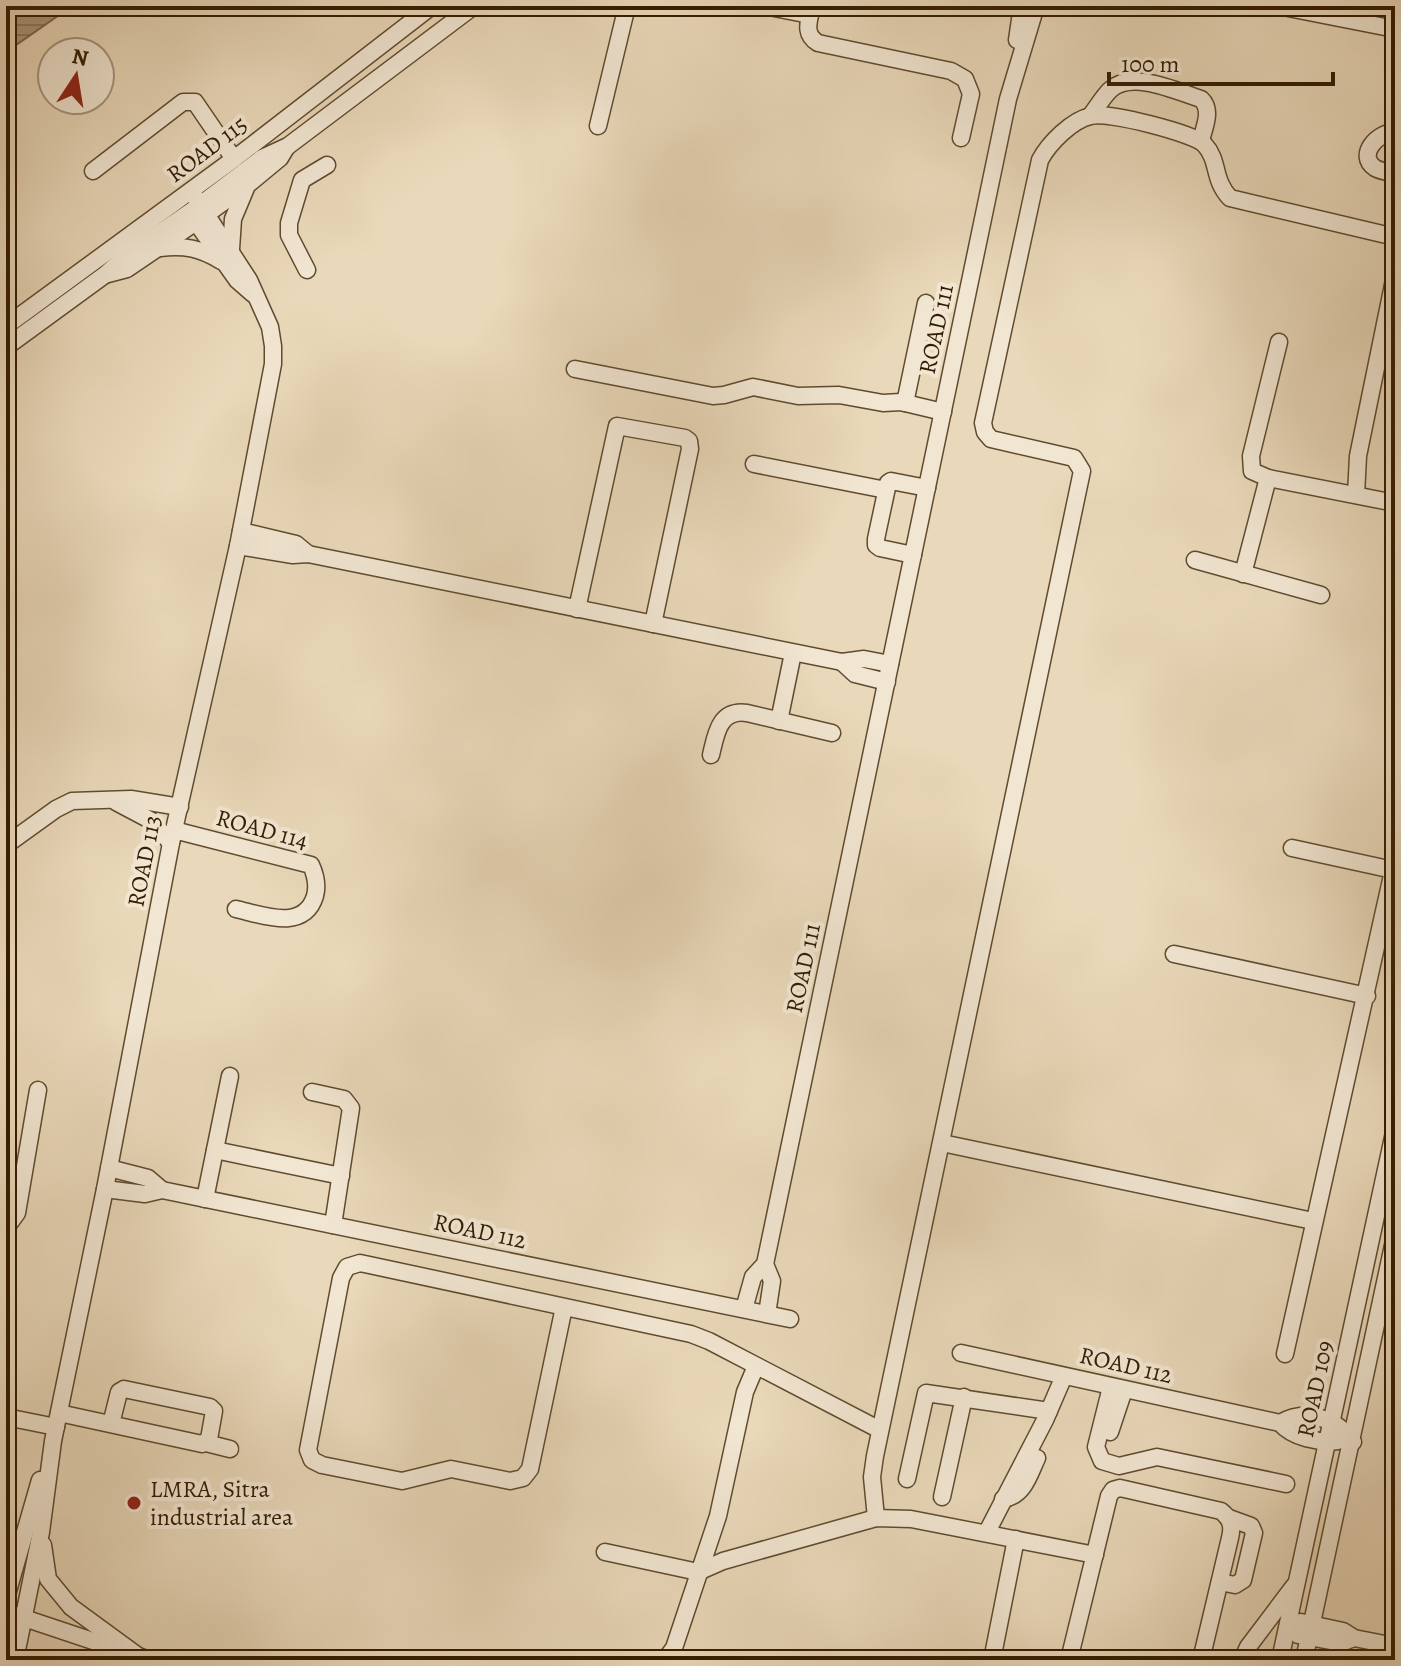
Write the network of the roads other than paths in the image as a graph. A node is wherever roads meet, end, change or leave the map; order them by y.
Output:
1 (432, 6) edge
2 (474, 6) edge
3 (627, 6) edge
4 (764, 6) edge
5 (1022, 6) edge
6 (1036, 6) edge
7 (1278, 6) edge
8 (811, 10) edge
9 (1395, 29) edge
10 (1008, 99) junction
11 (1091, 115) junction
12 (598, 126) dead end
13 (1395, 132) edge
14 (961, 138) dead end
15 (1201, 141) junction
16 (288, 146) junction
17 (234, 159) junction
18 (327, 165) dead end
19 (93, 171) dead end
20 (1395, 174) edge
21 (305, 176) junction
22 (251, 182) junction
23 (197, 209) junction
24 (1395, 237) edge
25 (158, 248) junction
26 (228, 257) junction
27 (307, 270) dead end
28 (106, 274) junction
29 (1395, 275) edge
30 (926, 303) dead end
31 (6, 326) edge
32 (1279, 342) dead end
33 (6, 347) edge
34 (575, 369) dead end
35 (905, 403) junction
36 (943, 412) junction
37 (754, 464) dead end
38 (1268, 478) junction
39 (927, 488) junction
40 (886, 490) junction
41 (1356, 495) junction
42 (1395, 503) edge
43 (239, 538) junction
44 (913, 555) junction
45 (1195, 560) dead end
46 (1243, 574) junction
47 (1321, 595) dead end
48 (577, 609) junction
49 (653, 624) junction
50 (793, 653) junction
51 (842, 662) junction
52 (890, 664) junction
53 (887, 682) junction
54 (779, 721) junction
55 (832, 733) dead end
56 (711, 755) dead end
57 (115, 801) junction
58 (180, 807) junction
59 (173, 837) junction
60 (6, 845) edge
61 (1292, 848) dead end
62 (1394, 866) edge
63 (236, 909) dead end
64 (1174, 954) dead end
65 (1367, 996) junction
66 (230, 1076) dead end
67 (38, 1090) dead end
68 (312, 1092) dead end
69 (1395, 1128) edge
70 (942, 1143) junction
71 (215, 1150) junction
72 (109, 1168) junction
73 (341, 1176) junction
74 (105, 1189) junction
75 (1388, 1189) edge
76 (162, 1190) junction
77 (205, 1199) junction
78 (1313, 1221) junction
79 (333, 1225) junction
80 (6, 1228) edge
81 (1395, 1236) edge
82 (765, 1264) junction
83 (1358, 1303) junction
84 (564, 1307) junction
85 (1380, 1308) junction
86 (744, 1309) junction
87 (767, 1314) junction
88 (790, 1319) dead end
89 (961, 1353) dead end
90 (1285, 1354) dead end
91 (756, 1366) junction
92 (1064, 1376) junction
93 (1118, 1389) junction
94 (964, 1397) junction
95 (1047, 1416) junction
96 (6, 1417) edge
97 (1333, 1421) junction
98 (1280, 1423) junction
99 (111, 1424) junction
100 (56, 1427) junction
101 (880, 1430) junction
102 (1352, 1437) junction
103 (1328, 1442) junction
104 (206, 1443) junction
105 (230, 1449) dead end
106 (907, 1479) dead end
107 (1286, 1484) dead end
108 (942, 1497) dead end
109 (876, 1518) junction
110 (33, 1530) junction
111 (987, 1532) junction
112 (1016, 1539) junction
113 (6, 1551) edge
114 (605, 1552) dead end
115 (1095, 1555) junction
116 (698, 1572) junction
117 (1297, 1581) junction
118 (6, 1598) edge
119 (6, 1612) edge
120 (25, 1620) junction
121 (1288, 1626) junction
122 (1310, 1631) junction
123 (1395, 1646) edge
124 (144, 1658) edge
125 (15, 1660) edge
126 (665, 1660) edge
127 (992, 1660) edge
128 (1069, 1660) edge
129 (1201, 1660) edge
130 (1242, 1660) edge
131 (1280, 1660) edge
132 (1304, 1660) edge

1 - 17 street, ROAD 115
2 - 16 street, ROAD 115
3 - 12 street
4 - 8 street
5 - 10 street
6 - 10 street, ROAD 111
7 - 9 street
8 - 14 street
10 - 36 street, ROAD 111
11 - 15 street
11 - 15 street
11 - 70 street
13 - 20 street
15 - 24 street
16 - 21 street
16 - 22 street, ROAD 115
16 - 23 street, ROAD 115
17 - 19 street
17 - 23 street, ROAD 115
18 - 21 street
21 - 27 street
22 - 23 street, ROAD 115
22 - 26 street
23 - 25 street, ROAD 115
23 - 26 street, ROAD 113
23 - 28 street, ROAD 115
23 - 31 street, ROAD 115
25 - 26 street
25 - 28 street, ROAD 115
26 - 43 street, ROAD 113
28 - 33 street, ROAD 115
29 - 41 street
30 - 35 street
32 - 38 street
34 - 35 street
35 - 36 street
36 - 39 street, ROAD 111
37 - 40 street
38 - 41 street
38 - 46 street
39 - 40 street
39 - 44 street, ROAD 111
40 - 44 street
41 - 42 street
43 - 48 street
43 - 58 street, ROAD 113
44 - 52 street, ROAD 111
45 - 46 street
46 - 47 street
48 - 49 street
48 - 49 street
49 - 50 street
50 - 51 street
50 - 54 street
51 - 52 street
51 - 53 street
52 - 53 street, ROAD 111
53 - 82 street, ROAD 111
54 - 55 street
54 - 56 street
57 - 58 street, ROAD 114
57 - 59 street, ROAD 114
57 - 60 street, ROAD 114
58 - 59 street, ROAD 113
59 - 63 street, ROAD 114
59 - 72 street, ROAD 113
61 - 62 street
62 - 65 street
64 - 65 street
65 - 78 street
66 - 71 street
67 - 80 street
68 - 73 street
69 - 75 street, ROAD 109
70 - 78 street
70 - 101 street
71 - 73 street
71 - 77 street
72 - 74 street, ROAD 113
72 - 76 street, ROAD 112
73 - 79 street
74 - 76 street, ROAD 112
74 - 100 street, ROAD 113
75 - 83 street, ROAD 109
76 - 77 street, ROAD 112
77 - 79 street, ROAD 112
78 - 90 street
79 - 86 street, ROAD 112
81 - 85 street, ROAD 109
82 - 86 street, ROAD 111
82 - 87 street, ROAD 111
83 - 85 street
83 - 97 street, ROAD 109
84 - 84 street
84 - 91 street
85 - 102 street, ROAD 109
86 - 87 street, ROAD 112
87 - 88 street, ROAD 112
89 - 92 street, ROAD 112
91 - 101 street
91 - 116 street
92 - 93 street, ROAD 112
92 - 95 street
93 - 98 street, ROAD 112
93 - 107 street
94 - 95 street
94 - 106 street
94 - 108 street
95 - 111 street
96 - 100 street
97 - 98 street, ROAD 112
97 - 102 street
97 - 103 street, ROAD 109
98 - 103 street, ROAD 112
99 - 100 street
99 - 104 street
99 - 104 street
100 - 110 street, ROAD 113
101 - 109 street
102 - 103 street
102 - 122 street, ROAD 109
103 - 117 street, ROAD 109
104 - 105 street
109 - 111 street
109 - 116 street
110 - 113 street
110 - 118 street, ROAD 113
110 - 120 street, ROAD 113
110 - 124 street
111 - 112 street
112 - 115 street
112 - 127 street
114 - 116 street
115 - 128 street
115 - 129 street
116 - 126 street
117 - 121 street, ROAD 109
117 - 130 street
119 - 120 street
120 - 124 street
120 - 125 street, ROAD 113
121 - 122 street
121 - 131 street, ROAD 109
122 - 123 street
122 - 132 street, ROAD 109

